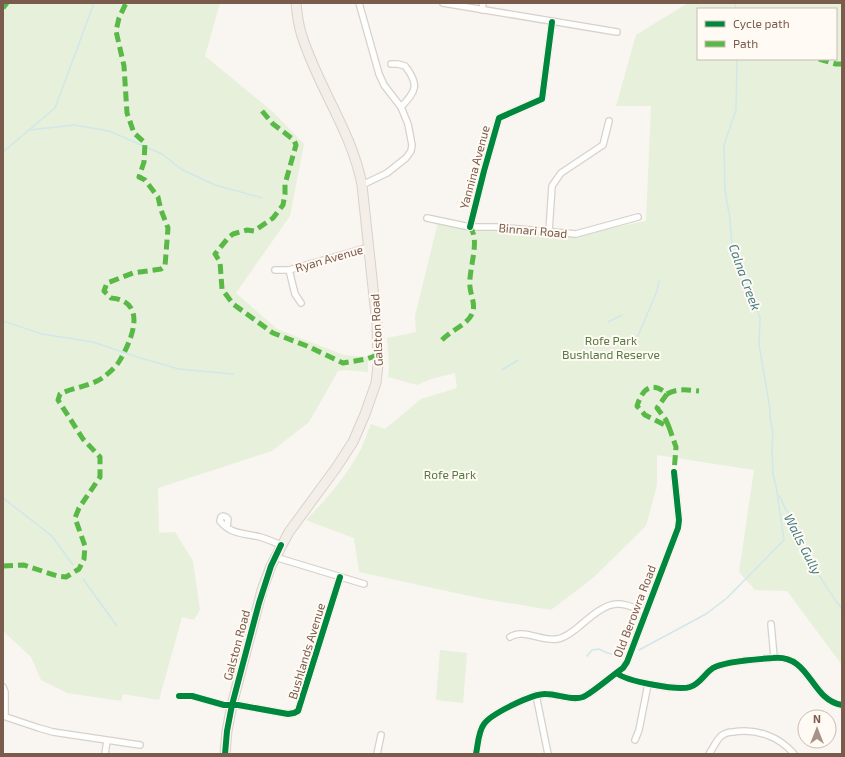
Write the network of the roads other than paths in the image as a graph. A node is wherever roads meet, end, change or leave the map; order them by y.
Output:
1 (296, 3) edge
2 (359, 3) edge
3 (443, 3) edge
4 (483, 3) edge
5 (482, 10) junction
6 (552, 22) junction
7 (617, 32) dead end
8 (391, 64) dead end
9 (401, 106) junction
10 (609, 121) dead end
11 (362, 185) junction
12 (638, 217) dead end
13 (428, 218) dead end
14 (470, 227) junction
15 (549, 231) junction
16 (369, 247) junction
17 (276, 270) dead end
18 (289, 270) junction
19 (301, 303) dead end
20 (674, 472) dead end
21 (227, 527) dead end
22 (281, 545) junction
23 (275, 557) junction
24 (340, 577) junction
25 (364, 584) dead end
26 (646, 612) junction
27 (771, 624) dead end
28 (510, 637) dead end
29 (774, 658) junction
30 (617, 672) junction
31 (648, 684) junction
32 (3, 687) edge
33 (536, 695) junction
34 (179, 696) dead end
35 (232, 705) junction
36 (842, 705) edge
37 (4, 716) edge
38 (381, 735) dead end
39 (635, 740) dead end
40 (107, 741) junction
41 (140, 745) dead end
42 (105, 754) edge
43 (225, 754) edge
44 (378, 754) edge
45 (476, 754) edge
46 (548, 754) edge
47 (709, 754) edge
48 (794, 754) edge

1 - 11 main road, Galston Road
2 - 9 street
3 - 5 street
4 - 5 street
5 - 6 street
6 - 7 street
6 - 14 street, Yannina Avenue
8 - 9 street
9 - 11 street
10 - 15 street
11 - 16 main road, Galston Road
12 - 15 street, Binnari Road
13 - 14 street, Binnari Road
14 - 15 street, Binnari Road
16 - 18 street, Ryan Avenue
16 - 22 main road, Galston Road
17 - 18 street, Ryan Avenue
18 - 19 street, Ryan Avenue
20 - 26 street, Old Berowra Road
21 - 22 street
22 - 23 main road, Galston Road
23 - 24 street
23 - 35 main road, Galston Road
24 - 25 street
24 - 35 street, Bushlands Avenue
26 - 28 street
26 - 30 street, Old Berowra Road
27 - 29 street
29 - 31 street
29 - 36 street
30 - 31 street
30 - 33 street, Old Berowra Road
31 - 39 street
32 - 37 street
33 - 45 street, Old Berowra Road
33 - 46 street
34 - 35 street
35 - 43 main road, Galston Road
37 - 40 street
38 - 44 street
40 - 41 street
40 - 42 street
47 - 48 street

